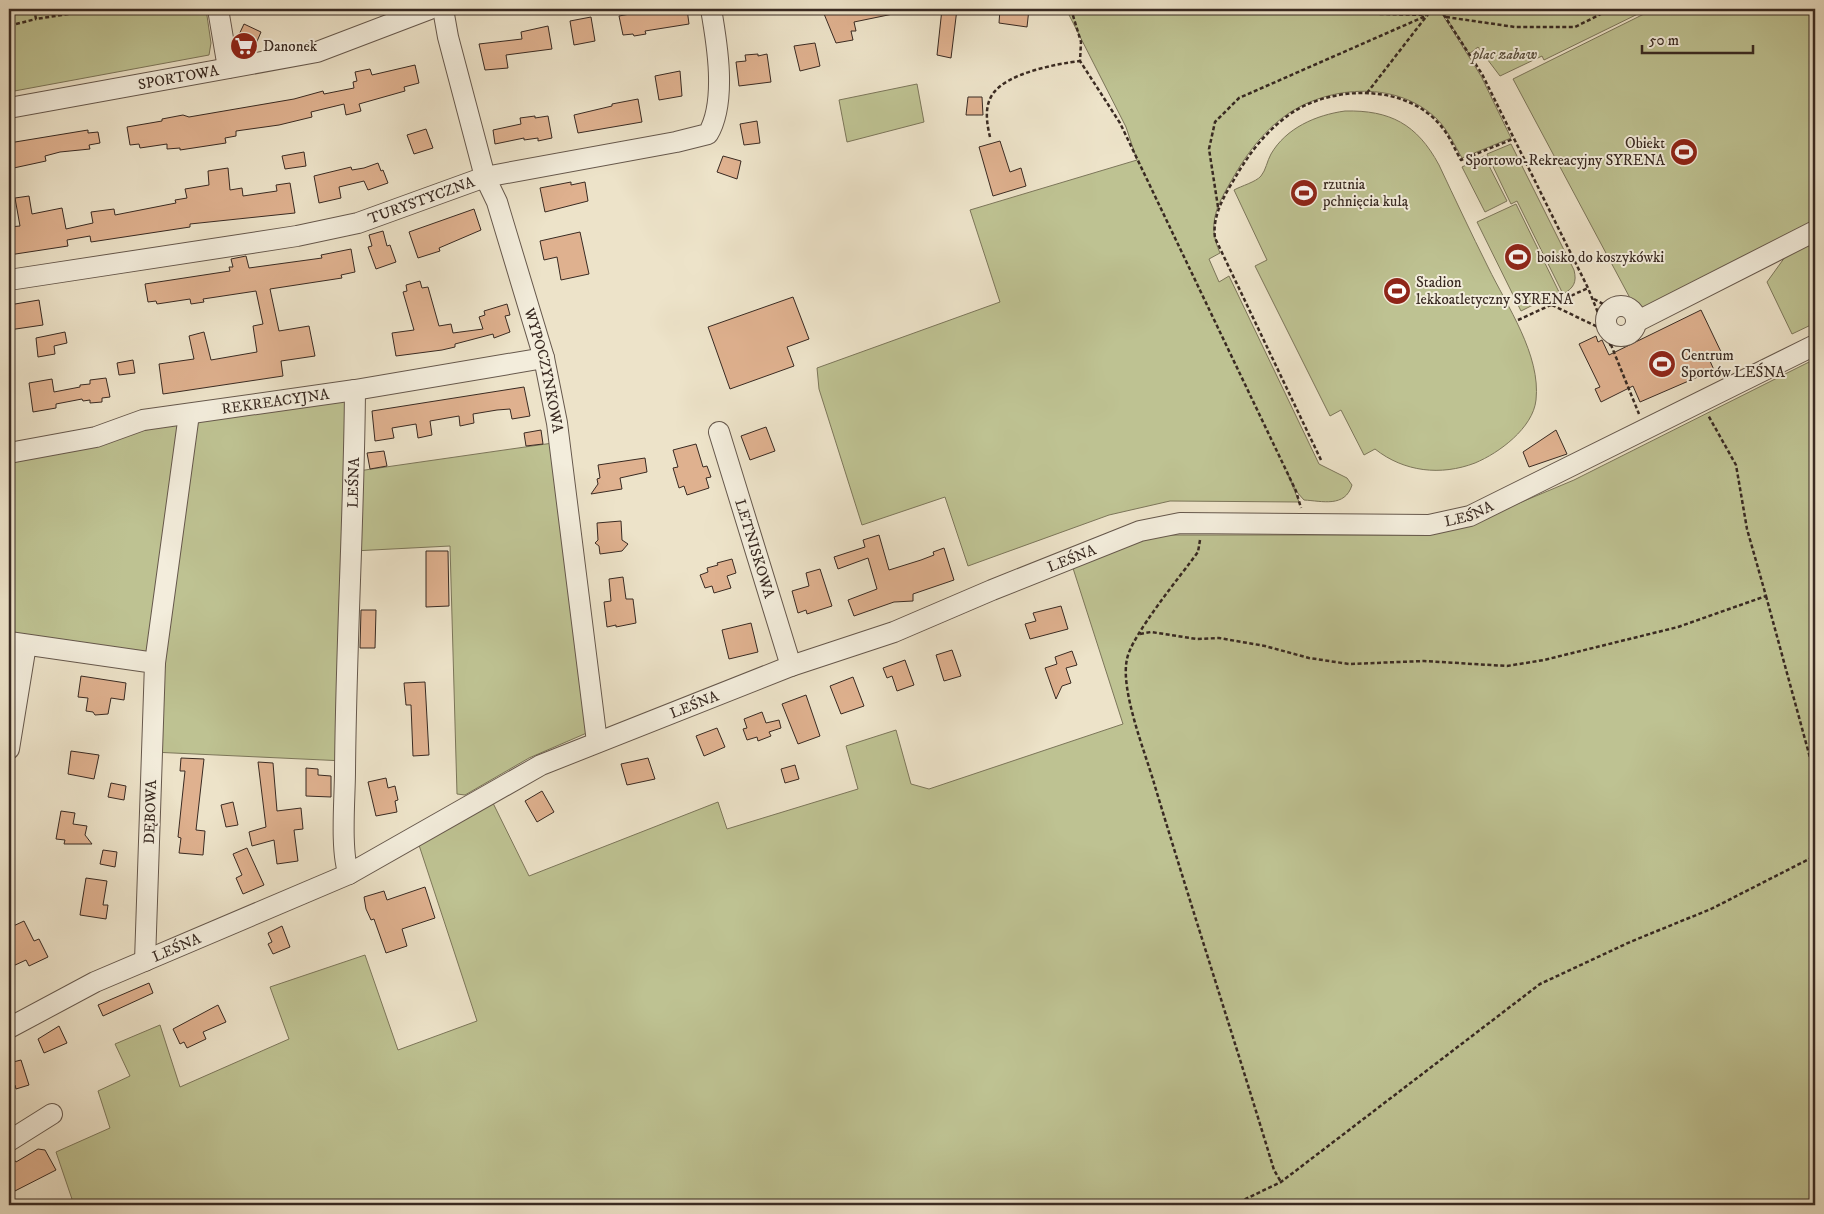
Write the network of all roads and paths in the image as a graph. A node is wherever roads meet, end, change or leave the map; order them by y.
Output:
1 (34, 9) edge
2 (100, 9) edge
3 (218, 9) edge
4 (430, 9) edge
5 (443, 9) edge
6 (711, 9) edge
7 (1070, 9) edge
8 (1315, 9) edge
9 (1432, 9) edge
10 (1440, 9) edge
11 (1602, 9) edge
12 (1428, 15) junction
13 (1446, 17) junction
14 (36, 19) junction
15 (16, 24) dead end
16 (1080, 61) junction
17 (228, 68) junction
18 (1367, 93) junction
19 (9, 108) edge
20 (990, 137) dead end
21 (1513, 139) junction
22 (485, 177) junction
23 (1218, 208) junction
24 (1815, 231) edge
25 (9, 280) edge
26 (1588, 288) junction
27 (1593, 298) junction
28 (1552, 305) junction
29 (1612, 309) joint
30 (1518, 320) dead end
31 (1604, 330) junction
32 (1815, 345) edge
33 (544, 358) junction
34 (355, 390) junction
35 (1701, 402) junction
36 (189, 414) junction
37 (1642, 422) dead end
38 (719, 432) dead end
39 (9, 454) edge
40 (1321, 460) dead end
41 (1301, 512) junction
42 (1204, 523) junction
43 (1766, 596) junction
44 (1140, 634) junction
45 (17, 643) edge
46 (155, 663) junction
47 (791, 666) junction
48 (597, 742) junction
49 (9, 749) edge
50 (1815, 776) edge
51 (1815, 856) edge
52 (349, 874) junction
53 (144, 961) junction
54 (9, 1028) edge
55 (52, 1114) dead end
56 (9, 1141) edge
57 (1281, 1182) junction
58 (1233, 1205) edge

1 - 14 path
2 - 14 path
3 - 17 street
4 - 17 street, SPORTOWA
5 - 22 street, WYPOCZYNKOWA
6 - 22 street, TURYSTYCZNA
7 - 16 path
8 - 12 path
9 - 12 path
10 - 13 path
11 - 13 path
12 - 18 path
12 - 23 path
13 - 21 path
14 - 15 path
16 - 20 path
16 - 41 path
17 - 19 street, SPORTOWA
18 - 21 path
18 - 23 path
21 - 26 path
22 - 25 street, TURYSTYCZNA
22 - 33 street, WYPOCZYNKOWA
23 - 40 path
24 - 29 street
26 - 27 path
26 - 28 path
27 - 29 path
27 - 31 path
28 - 30 path
28 - 31 path
31 - 37 path
32 - 35 street, LEŚNA
33 - 34 street, REKREACYJNA
33 - 48 street, WYPOCZYNKOWA
34 - 36 street, REKREACYJNA
34 - 52 street, LEŚNA
35 - 41 street, LEŚNA
35 - 43 path
36 - 39 street, REKREACYJNA
36 - 46 street, DĘBOWA
38 - 47 street, LETNISKOWA
41 - 42 street, LEŚNA
42 - 44 path
42 - 47 street, LEŚNA
43 - 44 path
43 - 50 path
44 - 57 path
45 - 46 street
45 - 49 street
46 - 53 street, DĘBOWA
47 - 48 street, LEŚNA
48 - 52 street, LEŚNA
51 - 57 path
52 - 53 street, LEŚNA
53 - 54 street, LEŚNA
55 - 56 street
57 - 58 path

